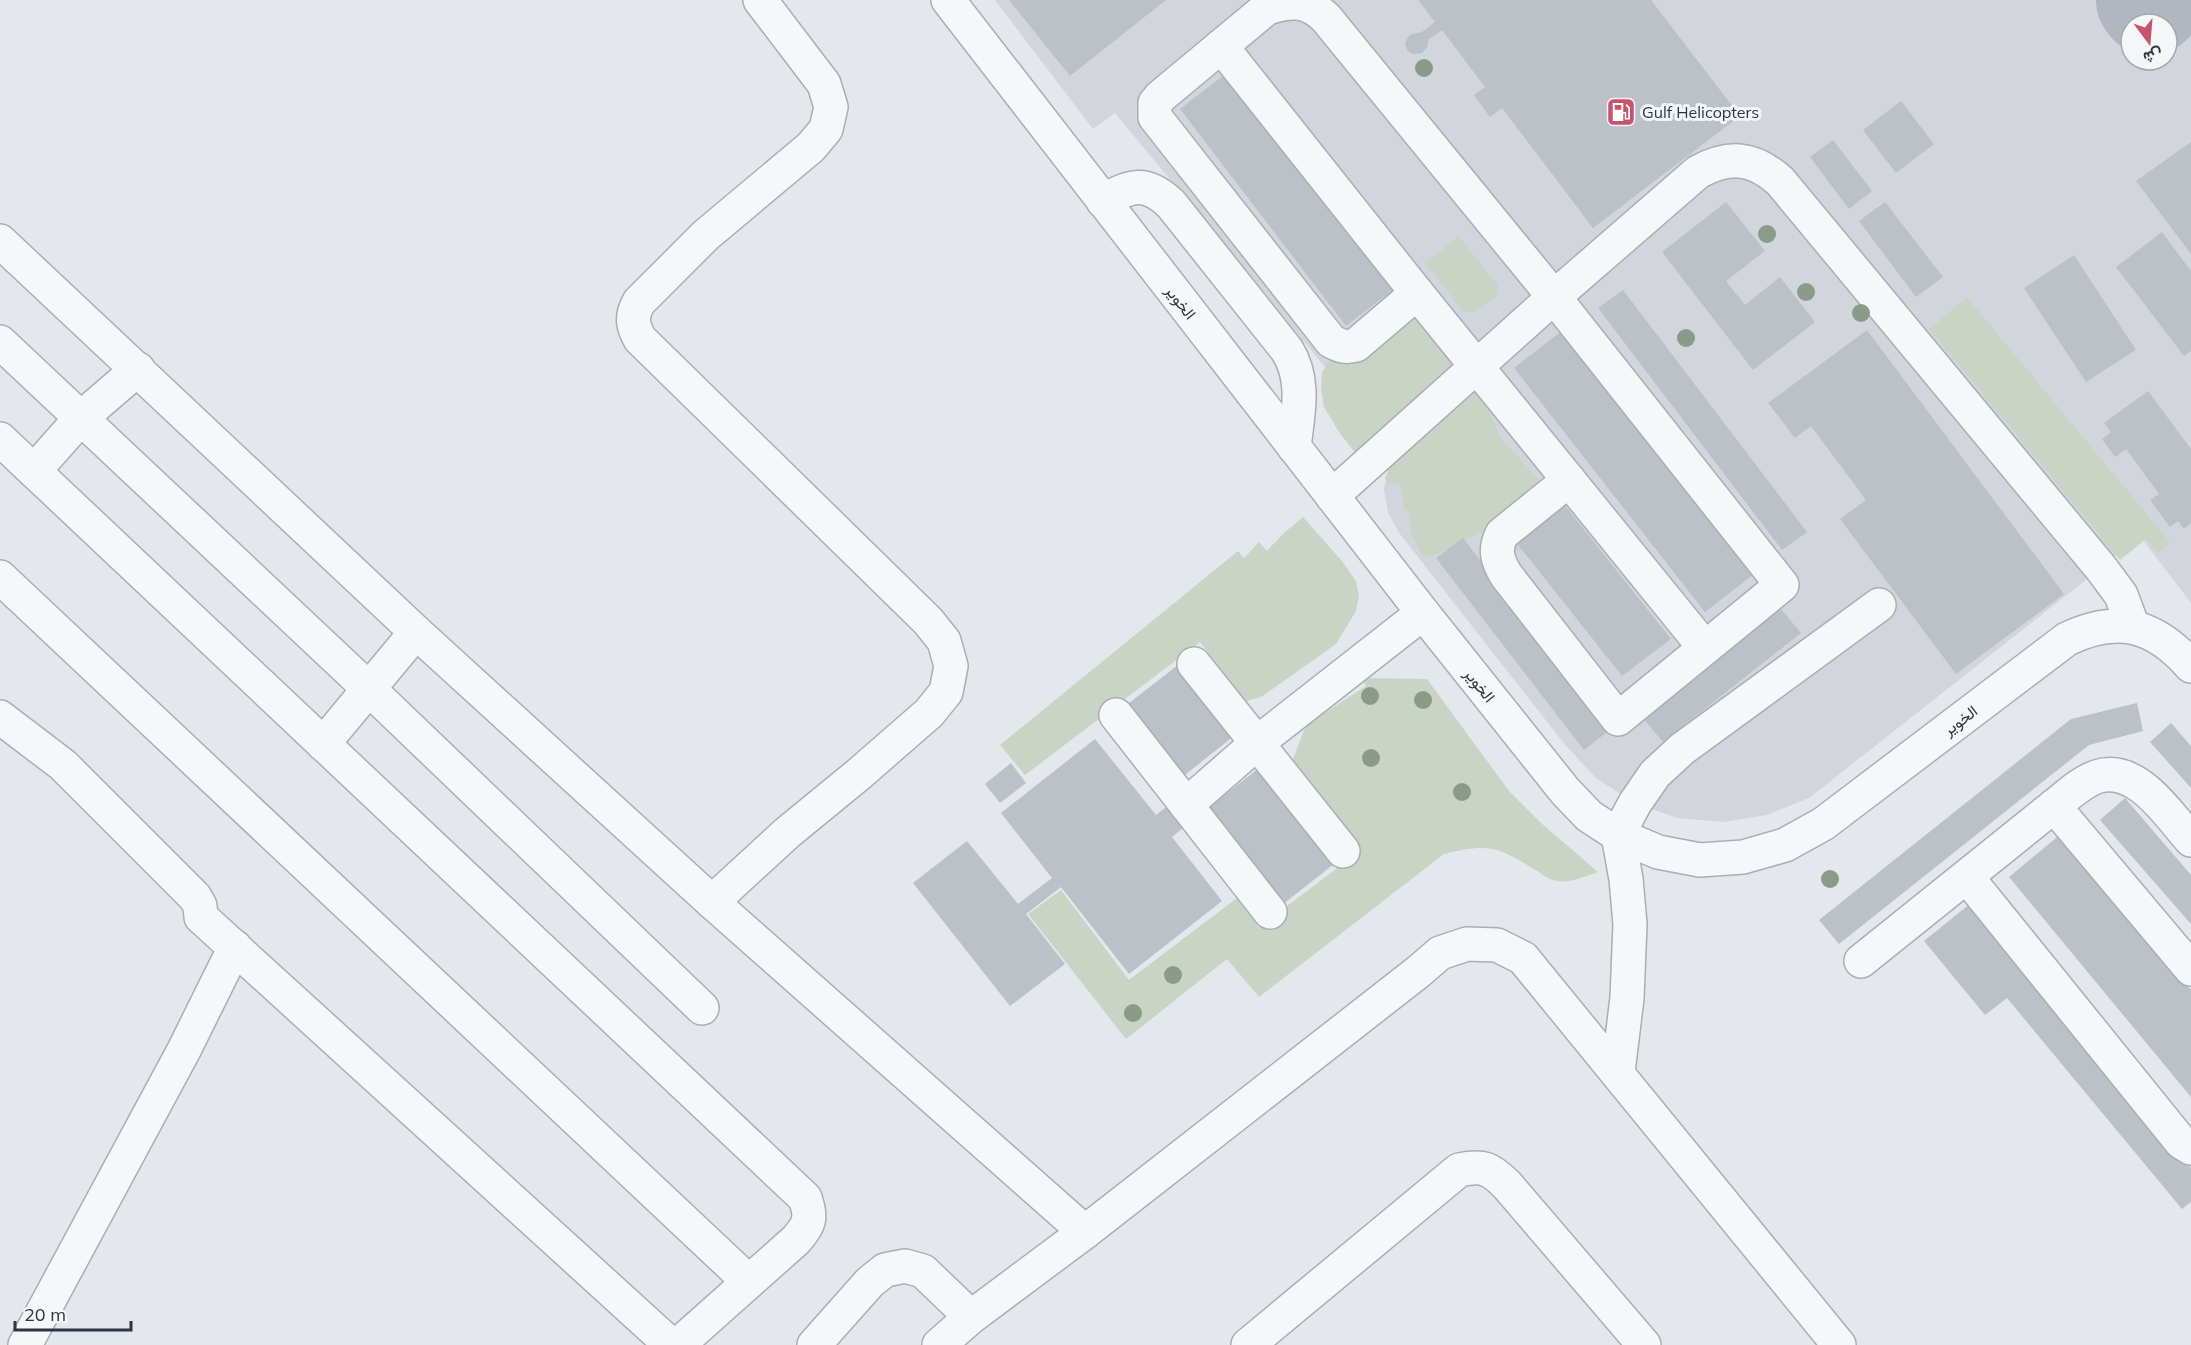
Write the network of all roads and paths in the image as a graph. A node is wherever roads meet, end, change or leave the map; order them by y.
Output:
1 (760, 0) edge
2 (948, 0) edge
3 (1221, 46) junction
4 (1103, 201) junction
5 (0, 242) edge
6 (1417, 293) junction
7 (1554, 297) junction
8 (0, 342) edge
9 (1477, 367) junction
10 (138, 369) junction
11 (81, 418) junction
12 (0, 439) edge
13 (1294, 447) junction
14 (34, 471) junction
15 (1569, 480) junction
16 (1332, 496) junction
17 (0, 577) edge
18 (1879, 605) dead end
19 (1423, 613) junction
20 (2133, 627) junction
21 (416, 632) junction
22 (1705, 648) junction
23 (2189, 660) edge
24 (1194, 664) dead end
25 (369, 689) junction
26 (1116, 715) dead end
27 (0, 717) edge
28 (1257, 743) junction
29 (324, 744) junction
30 (1186, 805) junction
31 (2054, 806) junction
32 (1618, 835) junction
33 (2191, 840) edge
34 (1343, 851) dead end
35 (1967, 877) junction
36 (712, 902) junction
37 (1270, 912) dead end
38 (235, 947) junction
39 (1861, 961) dead end
40 (2191, 969) edge
41 (702, 1008) dead end
42 (1618, 1072) junction
43 (2191, 1148) edge
44 (1085, 1232) junction
45 (748, 1281) junction
46 (971, 1317) junction
47 (25, 1345) edge
48 (671, 1345) edge
49 (678, 1345) edge
50 (814, 1345) edge
51 (939, 1345) edge
52 (1248, 1345) edge
53 (1644, 1345) edge
54 (1839, 1345) edge

1 - 36 street
2 - 4 street, الخوير
3 - 6 street
3 - 6 street
3 - 7 street
4 - 13 street, الخوير
4 - 13 street
5 - 10 street
6 - 9 street
7 - 9 street
7 - 20 street
7 - 22 street
8 - 11 street
9 - 15 street
9 - 16 street
10 - 11 street
10 - 21 street
11 - 14 street
11 - 25 street
12 - 14 street
13 - 16 street, الخوير
14 - 29 street
15 - 22 street
15 - 22 street
16 - 19 street, الخوير
17 - 45 street
18 - 32 street
19 - 28 street
19 - 32 street, الخوير
20 - 23 street, الخوير
20 - 32 street, الخوير
21 - 25 street
21 - 36 street
24 - 28 street
25 - 29 street
25 - 41 street
26 - 30 street
27 - 38 street
28 - 30 street
28 - 34 street
29 - 45 street
30 - 37 street
31 - 33 street
31 - 35 street
31 - 40 street
32 - 42 street
35 - 39 street
35 - 43 street
36 - 44 street
38 - 47 street
38 - 48 street
42 - 44 street
42 - 54 street
44 - 46 street
45 - 49 street
46 - 50 street
46 - 51 street
52 - 53 street

